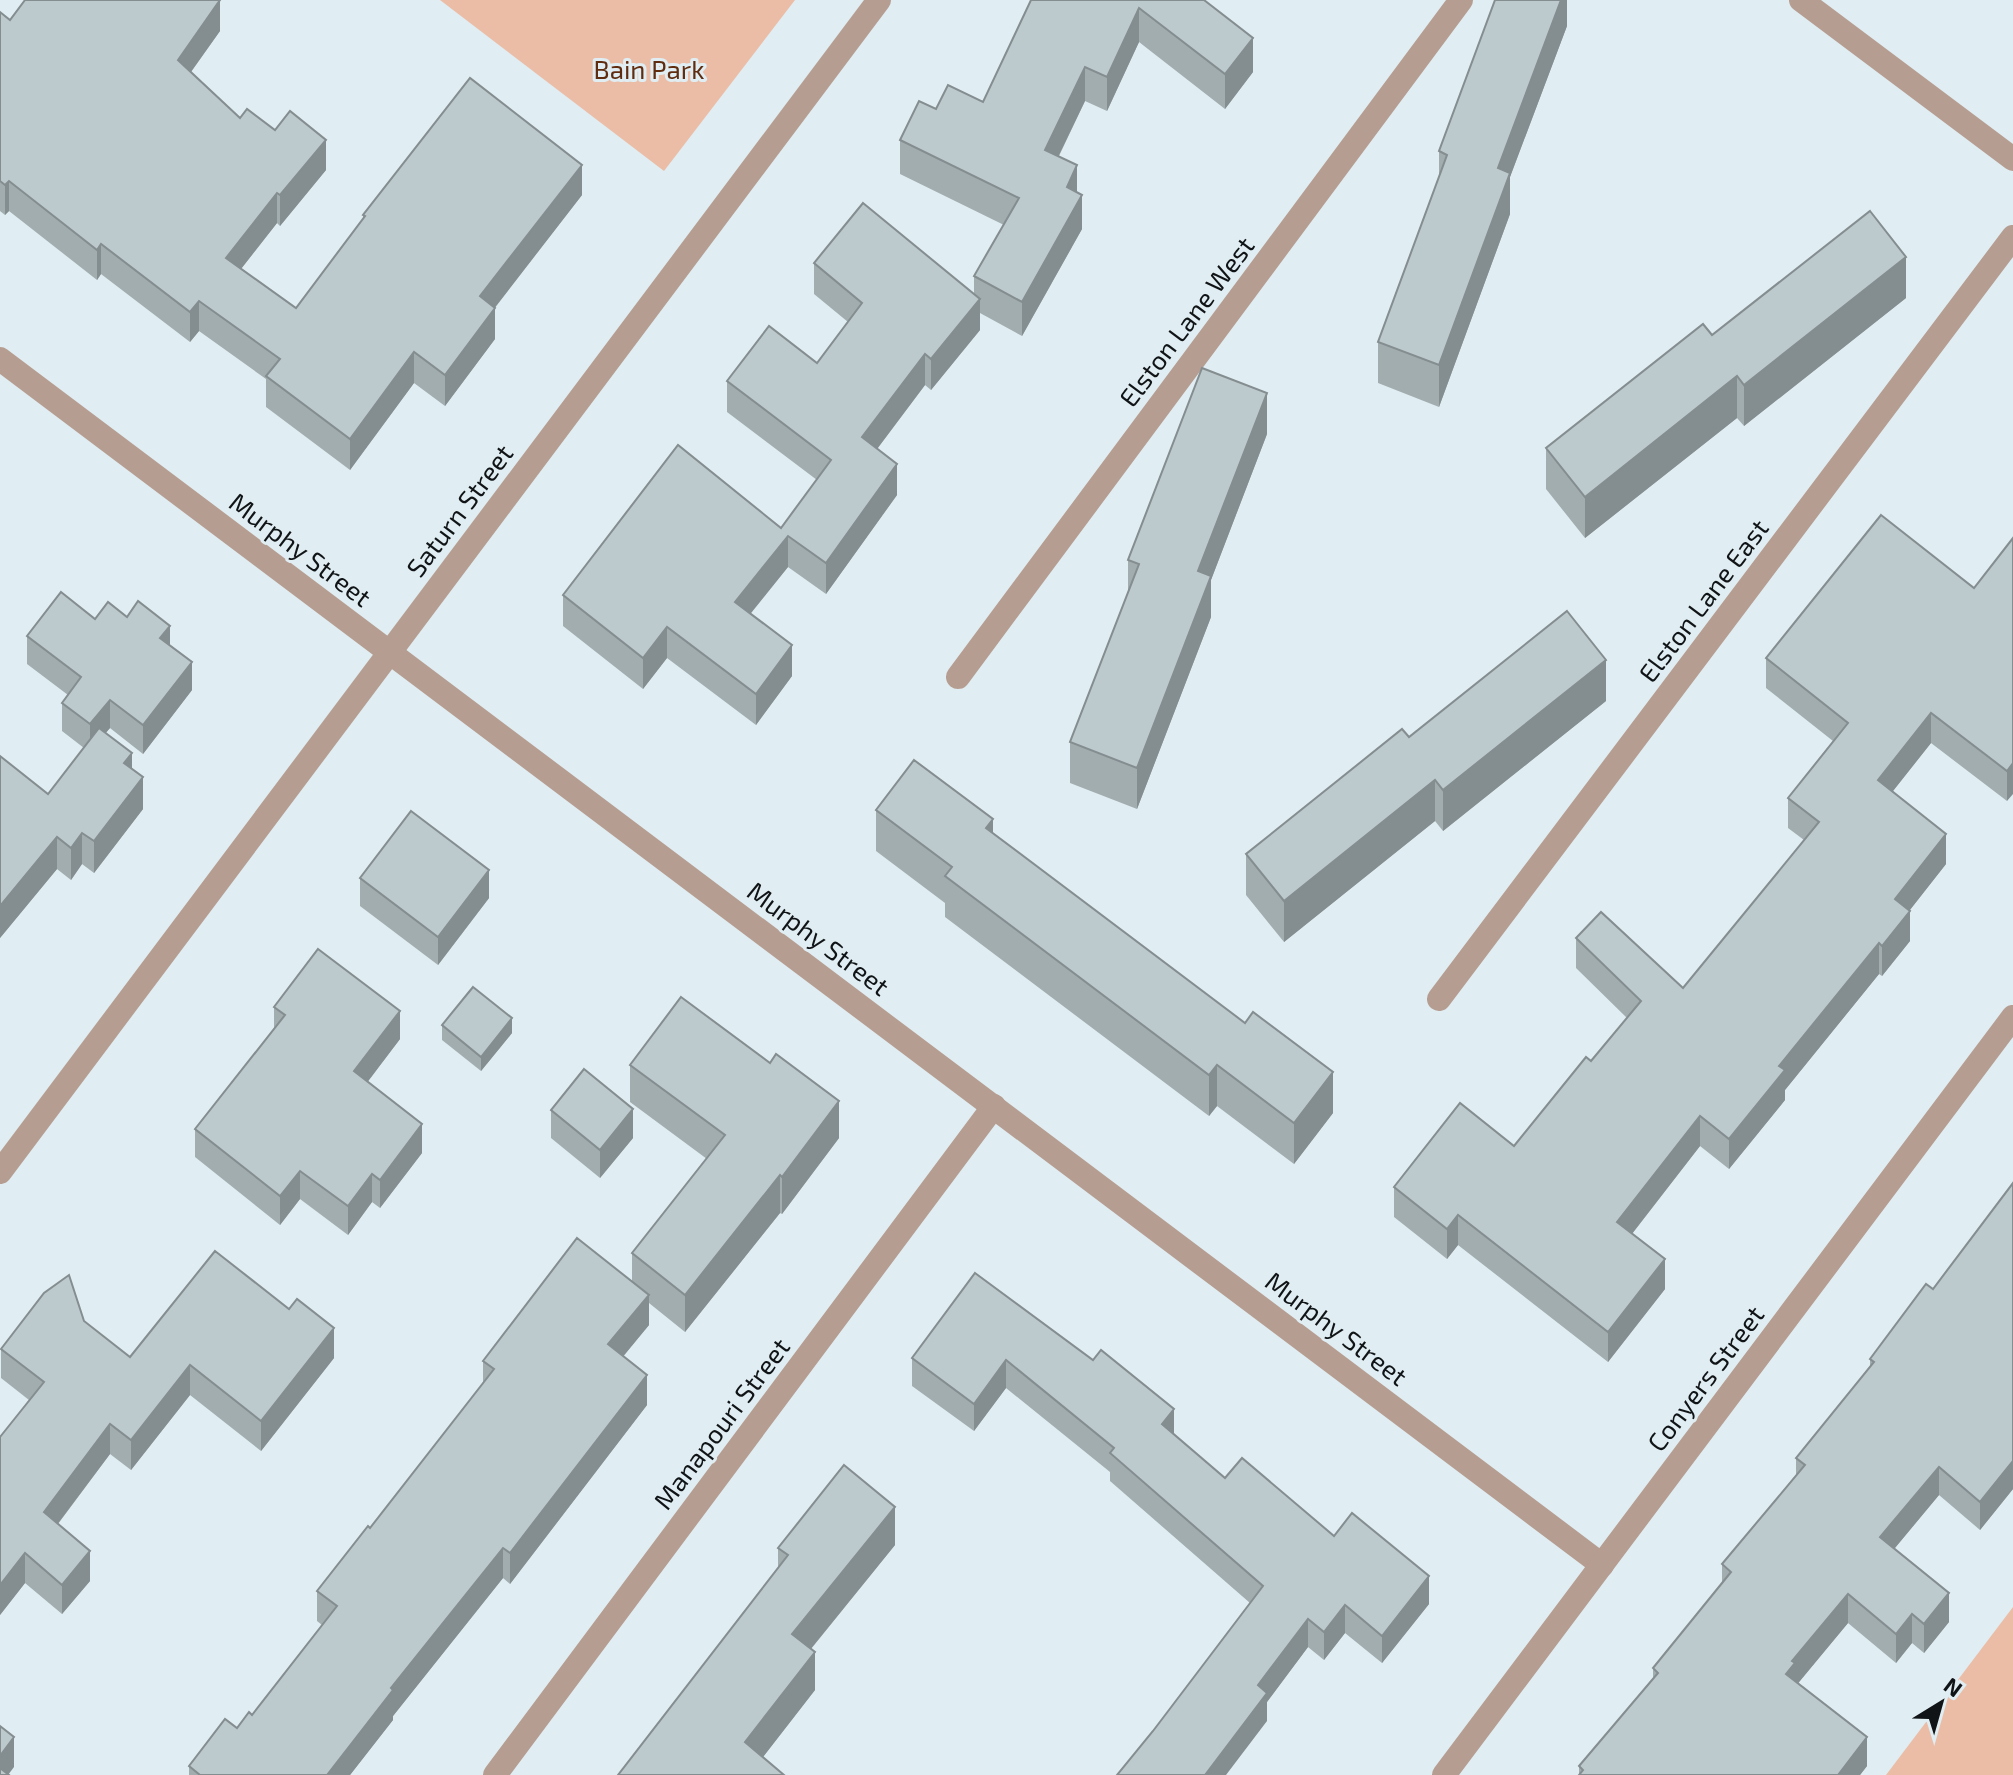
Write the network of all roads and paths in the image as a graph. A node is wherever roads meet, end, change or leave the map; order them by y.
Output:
1 (879, 0) edge
2 (1461, 0) edge
3 (1801, 0) edge
4 (2013, 159) edge
5 (2013, 237) edge
6 (0, 359) edge
7 (389, 651) junction
8 (958, 677) dead end
9 (1439, 999) dead end
10 (2013, 1017) edge
11 (994, 1106) junction
12 (0, 1172) edge
13 (1602, 1565) junction
14 (495, 1775) edge
15 (1444, 1775) edge

1 - 7 street, Saturn Street
2 - 8 street, Elston Lane West
3 - 4 street
5 - 9 street, Elston Lane East
6 - 7 street, Murphy Street
7 - 11 street, Murphy Street
7 - 12 street, Saturn Street
10 - 13 street, Conyers Street
11 - 13 street, Murphy Street
11 - 14 street, Manapouri Street
13 - 15 street, Conyers Street

